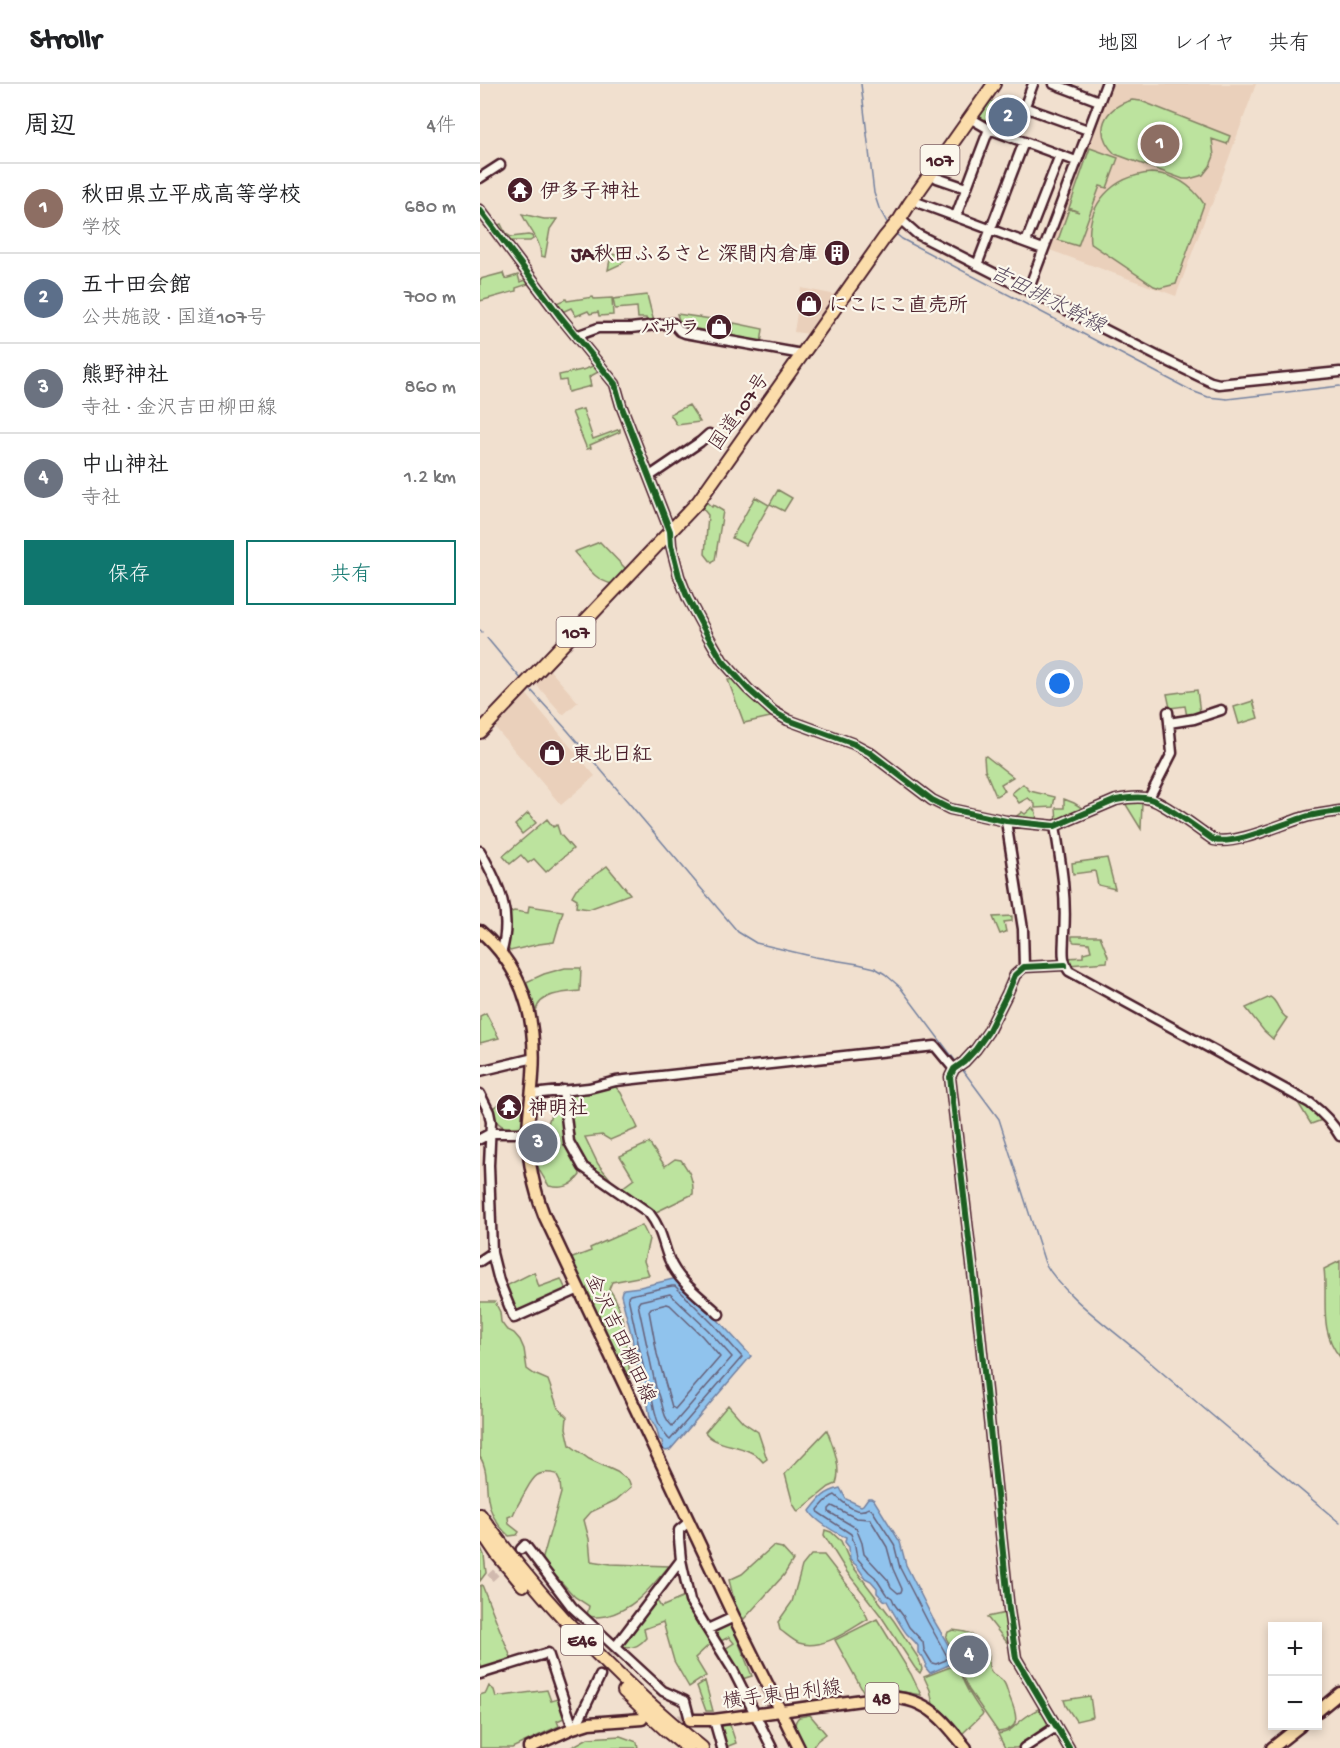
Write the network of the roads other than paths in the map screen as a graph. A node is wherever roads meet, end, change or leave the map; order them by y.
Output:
1 (994, 84) edge
2 (1033, 84) edge
3 (1054, 84) edge
4 (1106, 84) edge
5 (1099, 101) junction
6 (1024, 107) junction
7 (970, 118) junction
8 (989, 129) junction
9 (1088, 130) junction
10 (1013, 138) junction
11 (1024, 142) junction
12 (1060, 155) junction
13 (1076, 161) junction
14 (500, 165) dead end
15 (480, 178) edge
16 (937, 178) dead end
17 (966, 188) junction
18 (920, 202) dead end
19 (480, 210) edge
20 (956, 216) junction
21 (900, 219) junction
22 (991, 229) junction
23 (1026, 242) junction
24 (1044, 249) junction
25 (977, 266) junction
26 (1028, 291) junction
27 (576, 336) junction
28 (801, 354) junction
29 (1340, 372) edge
30 (709, 434) dead end
31 (650, 476) junction
32 (670, 531) junction
33 (1221, 710) dead end
34 (1168, 712) dead end
35 (1169, 723) junction
36 (480, 732) edge
37 (1150, 799) junction
38 (1340, 811) edge
39 (1006, 821) junction
40 (1055, 826) junction
41 (480, 851) edge
42 (480, 931) edge
43 (501, 954) junction
44 (1065, 965) junction
45 (1024, 967) junction
46 (534, 1058) junction
47 (957, 1066) junction
48 (480, 1071) edge
49 (563, 1090) junction
50 (480, 1094) edge
51 (532, 1094) junction
52 (491, 1133) junction
53 (528, 1133) junction
54 (1340, 1136) edge
55 (480, 1138) edge
56 (492, 1253) junction
57 (480, 1261) edge
58 (579, 1289) junction
59 (719, 1314) dead end
60 (480, 1515) edge
61 (689, 1522) junction
62 (480, 1529) edge
63 (521, 1550) dead end
64 (681, 1560) junction
65 (734, 1617) junction
66 (708, 1629) junction
67 (616, 1646) junction
68 (480, 1674) edge
69 (600, 1676) tunnel mouth
70 (1340, 1693) edge
71 (1322, 1707) edge
72 (780, 1711) junction
73 (755, 1715) junction
74 (642, 1719) dead end
75 (690, 1720) joint
76 (714, 1720) junction
77 (576, 1726) junction
78 (1056, 1727) junction
79 (1294, 1730) edge
80 (529, 1748) edge
81 (688, 1748) edge
82 (702, 1748) edge
83 (722, 1748) edge
84 (772, 1748) edge
85 (799, 1748) edge
86 (966, 1748) edge
87 (1024, 1748) edge
88 (1069, 1748) edge
89 (1272, 1748) edge

1 - 7 highway, 国道107号 / 107
2 - 6 street
3 - 5 street
4 - 5 street
5 - 9 street
6 - 9 street
6 - 10 street
7 - 8 street
7 - 21 highway, 国道107号 / 107
8 - 10 street
8 - 17 street
9 - 13 street
10 - 11 street
11 - 12 street
11 - 22 street
12 - 13 street
12 - 23 street
13 - 24 street
14 - 15 street
16 - 17 street
17 - 20 street
18 - 20 street
19 - 27 street
20 - 22 street
21 - 25 street
21 - 28 highway, 国道107号 / 107
22 - 23 street
22 - 25 street
23 - 24 street
24 - 26 street
25 - 26 street
26 - 29 street
27 - 28 street
27 - 31 street
28 - 32 highway, 国道107号 / 107
30 - 31 street
31 - 32 street
32 - 36 highway, 国道107号 / 107
32 - 39 street
33 - 35 street
34 - 35 street
35 - 37 street
37 - 38 street
37 - 40 street
39 - 40 street
39 - 45 street
40 - 44 street
41 - 43 street
42 - 43 main road, 金沢吉田柳田線
43 - 46 main road, 金沢吉田柳田線
44 - 45 street
44 - 54 street
45 - 47 street
46 - 48 street
46 - 51 main road, 金沢吉田柳田線
47 - 49 street
47 - 78 street
49 - 51 street
49 - 59 street
50 - 52 street
51 - 53 main road, 金沢吉田柳田線
52 - 53 street
52 - 55 street
52 - 56 street
53 - 58 main road, 金沢吉田柳田線
56 - 57 street
56 - 58 street
58 - 61 main road, 金沢吉田柳田線
60 - 82 highway, E46
61 - 64 street
61 - 65 main road, 金沢吉田柳田線
62 - 81 highway, E46
63 - 67 street
64 - 66 street
64 - 67 street
65 - 66 street
65 - 72 main road, 金沢吉田柳田線
66 - 73 street
67 - 75 street
68 - 77 street
69 - 77 street
70 - 71 main road
72 - 73 main road, 横手東由利線 / 48
72 - 85 main road, 金沢吉田柳田線
72 - 86 main road, 横手東由利線 / 48
73 - 76 main road, 横手東由利線 / 48
73 - 84 street
74 - 77 main road
75 - 76 main road, 横手東由利線 / 48
76 - 83 street
77 - 80 main road
78 - 87 street
78 - 88 street
79 - 89 main road

